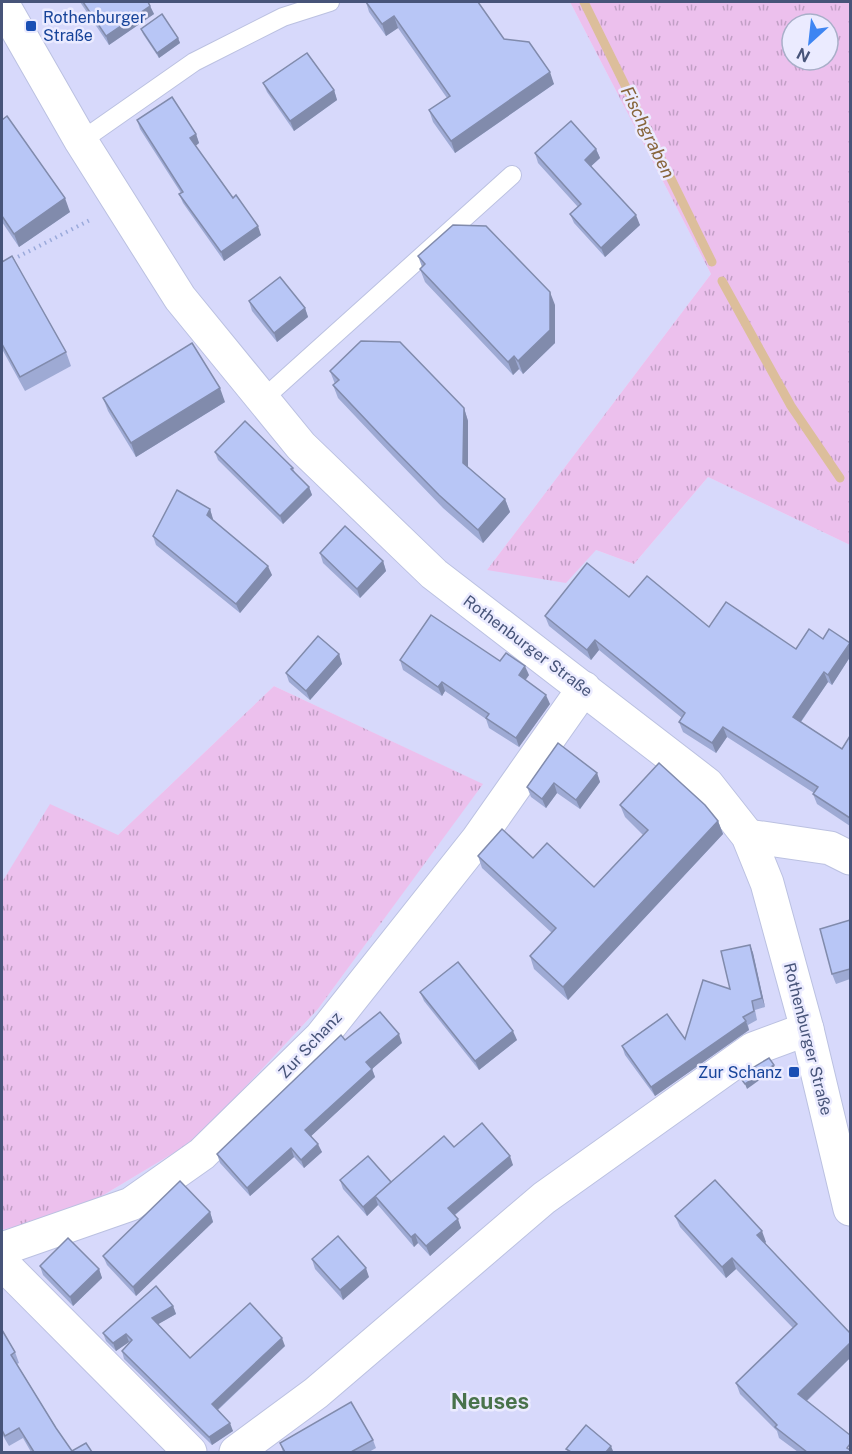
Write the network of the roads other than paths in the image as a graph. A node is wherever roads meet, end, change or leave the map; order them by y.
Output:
1 (330, 2) edge
2 (6, 18) edge
3 (81, 141) junction
4 (512, 175) dead end
5 (262, 400) junction
6 (584, 688) junction
7 (748, 836) junction
8 (850, 858) edge
9 (807, 1029) junction
10 (850, 1209) edge
11 (2, 1249) edge
12 (2, 1263) edge
13 (190, 1452) edge
14 (236, 1452) edge

1 - 3 lane
2 - 3 street, Rothenburger Straße
3 - 5 street, Rothenburger Straße
4 - 5 lane
5 - 6 street, Rothenburger Straße
6 - 7 street, Rothenburger Straße
6 - 11 street, Zur Schanz
7 - 8 street
7 - 9 street, Rothenburger Straße
9 - 10 street, Rothenburger Straße
9 - 14 street
12 - 13 street

